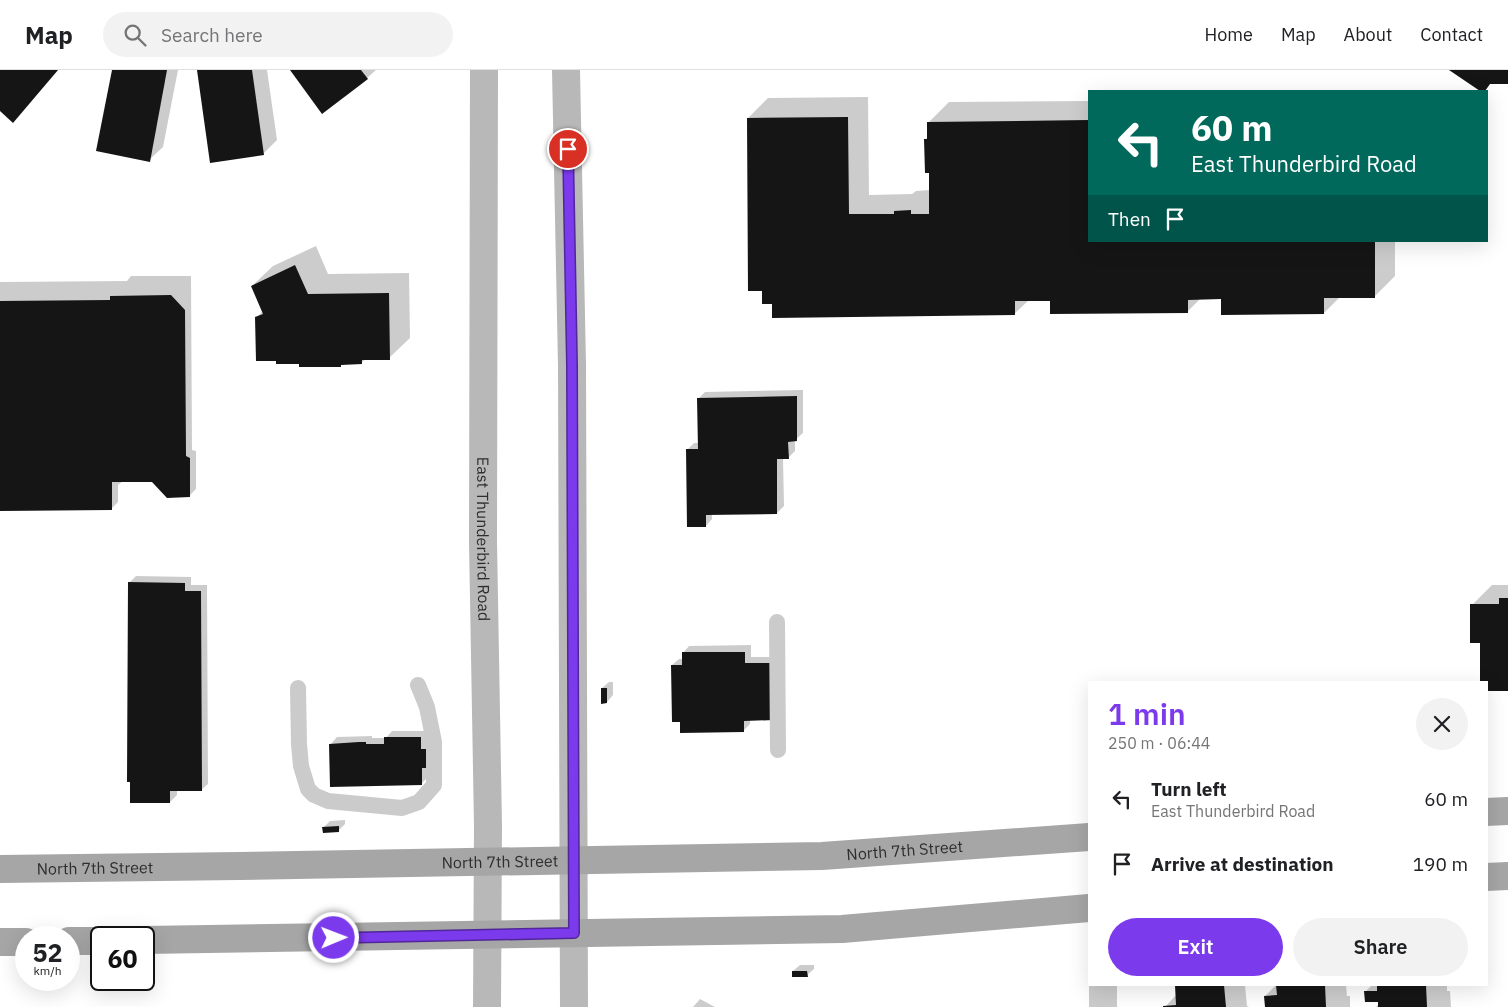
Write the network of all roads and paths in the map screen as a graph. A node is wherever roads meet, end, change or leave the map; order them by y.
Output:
1 (484, 70) edge
2 (566, 70) edge
3 (778, 622) dead end
4 (418, 685) dead end
5 (298, 688) dead end
6 (778, 750) dead end
7 (1508, 811) edge
8 (1488, 812) edge
9 (1088, 837) edge
10 (574, 860) junction
11 (488, 861) junction
12 (0, 869) edge
13 (1508, 876) edge
14 (1488, 877) edge
15 (1088, 908) edge
16 (574, 933) junction
17 (487, 935) junction
18 (155, 940) edge
19 (0, 942) edge
20 (15, 942) edge
21 (1103, 986) edge
22 (486, 1007) edge
23 (574, 1007) edge
24 (1103, 1007) edge

1 - 11 main road, East Thunderbird Road
2 - 10 main road
3 - 6 lane
4 - 5 lane
7 - 8 main road
9 - 10 main road, North 7th Street
10 - 11 main road, North 7th Street
10 - 16 main road
11 - 12 main road, North 7th Street
11 - 17 main road, East Thunderbird Road
13 - 14 main road
15 - 16 main road
16 - 17 main road
16 - 23 main road
17 - 18 main road
17 - 22 main road, East Thunderbird Road
19 - 20 main road
21 - 24 street

